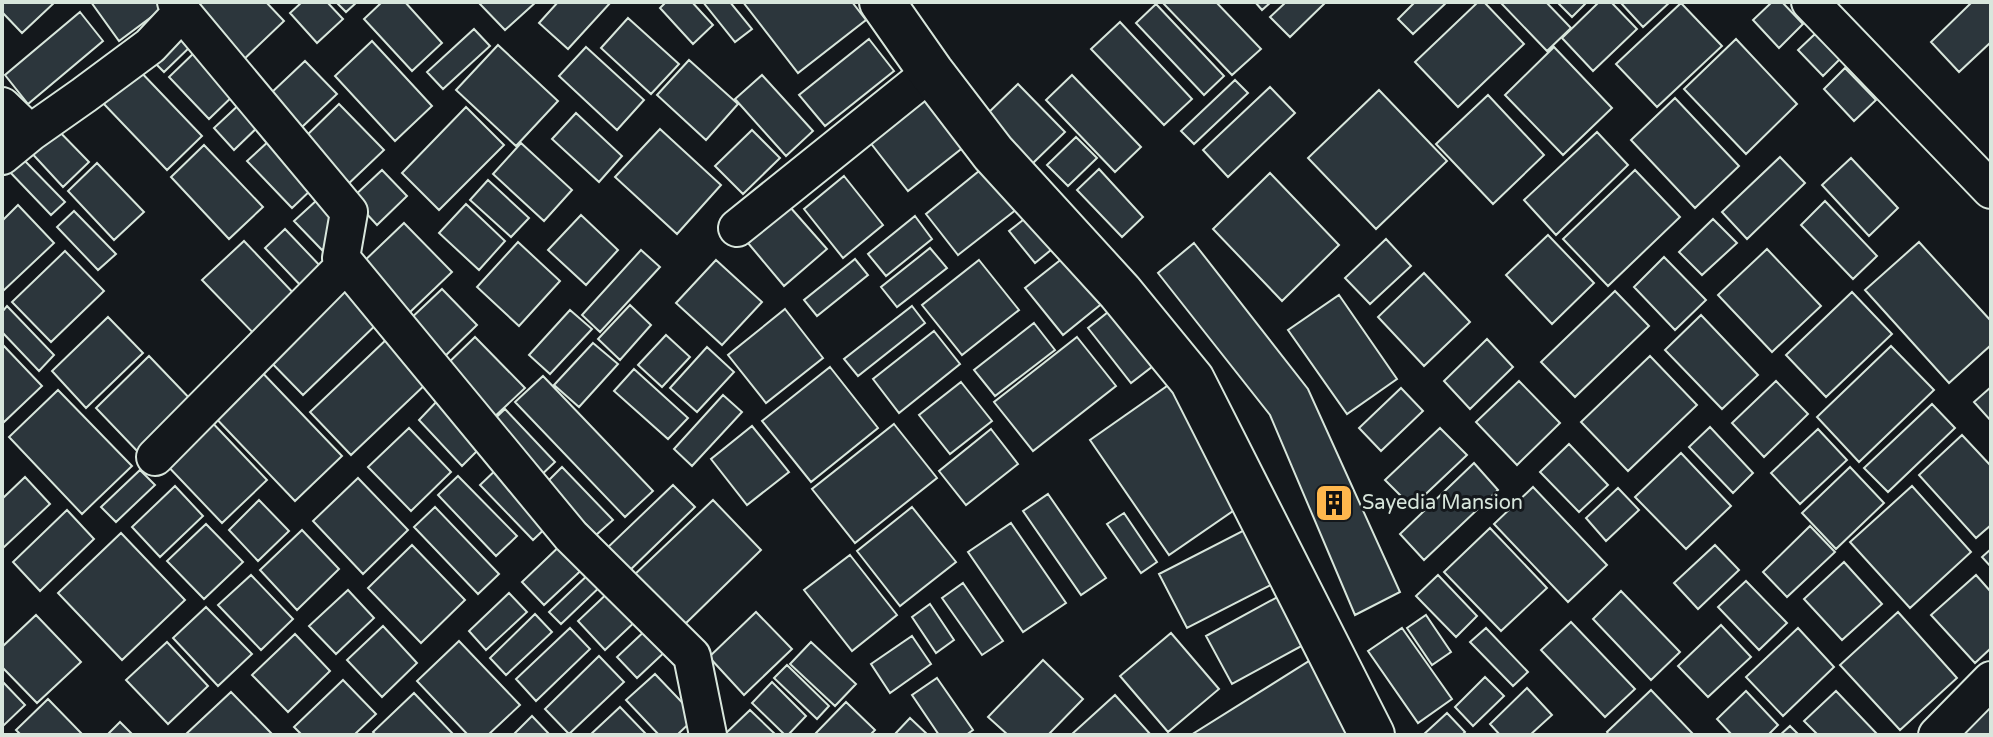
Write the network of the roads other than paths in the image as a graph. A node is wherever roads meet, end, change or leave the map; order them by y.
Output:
1 (882, 2) edge
2 (1810, 2) edge
3 (179, 7) edge
4 (931, 72) junction
5 (2, 106) edge
6 (30, 133) junction
7 (2, 156) edge
8 (1991, 190) edge
9 (737, 228) dead end
10 (346, 264) junction
11 (155, 457) dead end
12 (1991, 680) edge
13 (702, 732) edge
14 (1372, 735) edge
15 (1937, 735) edge

1 - 4 street
2 - 8 street
3 - 6 street
3 - 10 street
4 - 9 street
4 - 14 street
5 - 6 street
6 - 7 street
10 - 11 street
10 - 13 street
12 - 15 street

